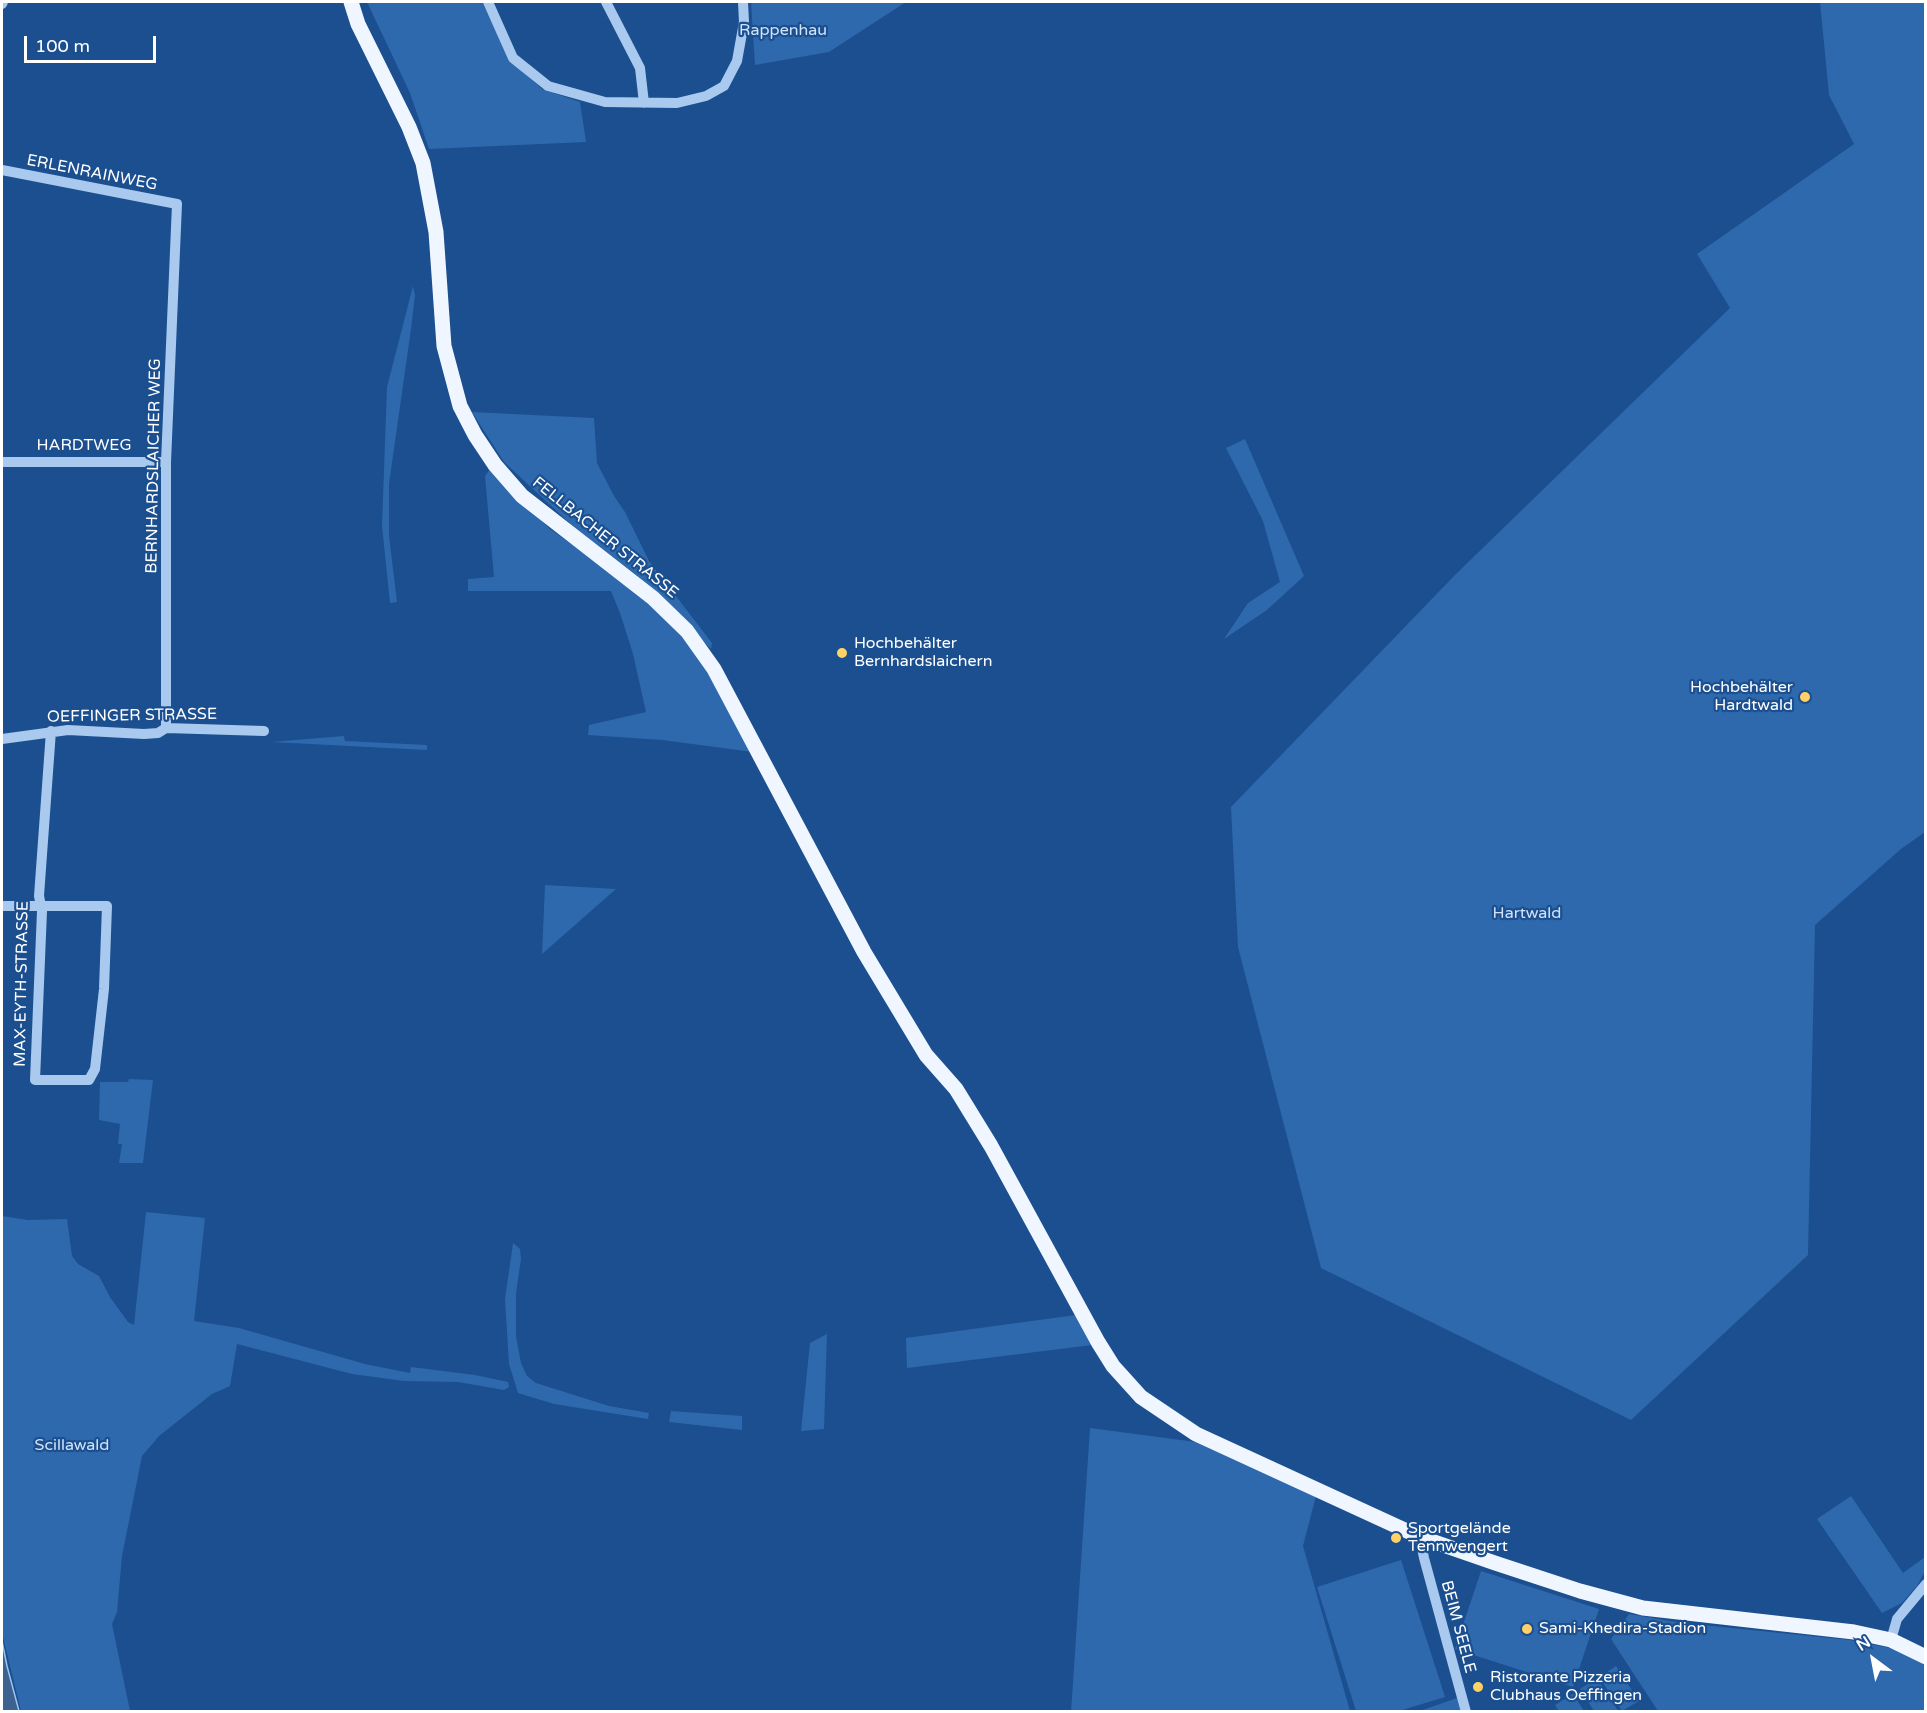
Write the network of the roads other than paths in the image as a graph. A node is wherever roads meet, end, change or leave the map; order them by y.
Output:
1 (351, 2) edge
2 (488, 2) edge
3 (606, 2) edge
4 (743, 2) edge
5 (644, 102) junction
6 (2, 170) edge
7 (177, 204) joint
8 (2, 462) edge
9 (166, 462) junction
10 (166, 728) junction
11 (51, 731) junction
12 (264, 731) dead end
13 (2, 739) edge
14 (2, 906) edge
15 (41, 906) junction
16 (1420, 1537) junction
17 (1926, 1584) edge
18 (1891, 1640) junction
19 (1926, 1657) edge
20 (1466, 1712) edge

1 - 16 main road, FELLBACHER STRASSE
2 - 5 street
3 - 5 street
4 - 5 street
6 - 7 street, ERLENRAINWEG
7 - 9 street, BERNHARDSLAICHER WEG
8 - 9 street, HARDTWEG
9 - 10 street, BERNHARDSLAICHER WEG
10 - 11 street, OEFFINGER STRASSE
10 - 12 street, OEFFINGER STRASSE
11 - 13 street, OEFFINGER STRASSE
11 - 15 street, MAX-EYTH-STRASSE
14 - 15 street
15 - 15 street, MAX-EYTH-STRASSE
16 - 18 main road, FELLBACHER STRASSE
16 - 20 street, BEIM SEELE
17 - 18 street
18 - 19 main road, FELLBACHER STRASSE

